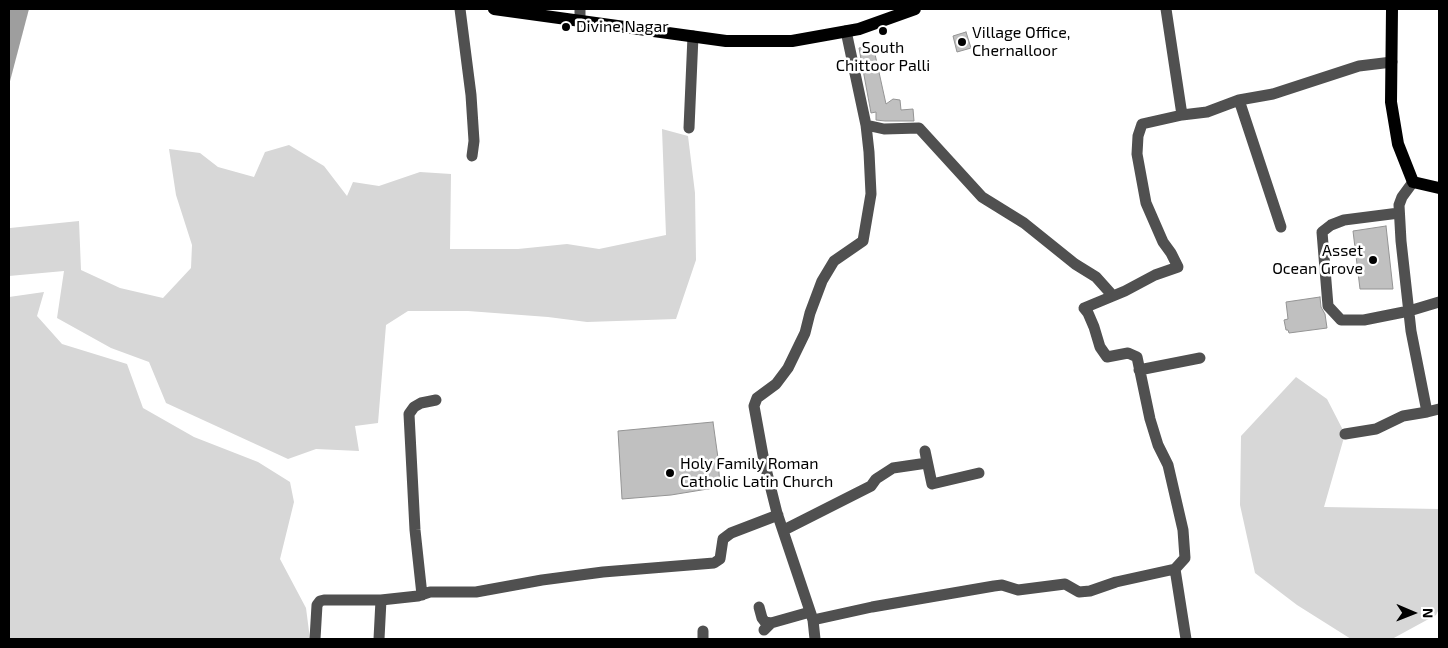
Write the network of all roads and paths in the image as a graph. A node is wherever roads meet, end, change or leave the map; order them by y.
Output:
1 (460, 9) edge
2 (494, 9) edge
3 (915, 9) edge
4 (1166, 9) edge
5 (1392, 9) edge
6 (893, 12) edge
7 (580, 15) edge
8 (846, 31) junction
9 (693, 36) junction
10 (1392, 62) junction
11 (1239, 100) junction
12 (1182, 115) junction
13 (866, 124) junction
14 (689, 128) dead end
15 (472, 156) dead end
16 (1413, 182) junction
17 (1439, 188) edge
18 (1399, 213) junction
19 (1281, 227) dead end
20 (1113, 296) junction
21 (1438, 304) edge
22 (1409, 311) junction
23 (1200, 358) dead end
24 (1139, 370) junction
25 (436, 400) dead end
26 (1439, 409) edge
27 (1427, 412) junction
28 (1345, 434) dead end
29 (978, 473) dead end
30 (778, 515) junction
31 (784, 530) junction
32 (1174, 569) junction
33 (422, 595) junction
34 (381, 600) junction
35 (759, 607) dead end
36 (812, 616) junction
37 (315, 639) edge
38 (379, 639) edge
39 (815, 639) edge
40 (1186, 639) edge

1 - 15 street
2 - 7 main road
3 - 6 main road
4 - 12 street
5 - 10 main road
6 - 8 main road
7 - 9 main road
8 - 9 main road
8 - 13 street
9 - 14 street
10 - 11 street
10 - 16 main road
11 - 12 street
11 - 19 street
12 - 20 street
13 - 20 street
13 - 30 street
16 - 17 main road
16 - 18 street
18 - 22 street
18 - 22 street
20 - 24 street
21 - 22 street
22 - 27 street
23 - 24 street
24 - 32 street
25 - 33 street
26 - 27 street
27 - 28 street
29 - 31 street
30 - 31 street
30 - 33 street
31 - 36 street
32 - 36 street
32 - 40 street
33 - 34 street
34 - 37 street
34 - 38 street
35 - 36 street
36 - 39 street

